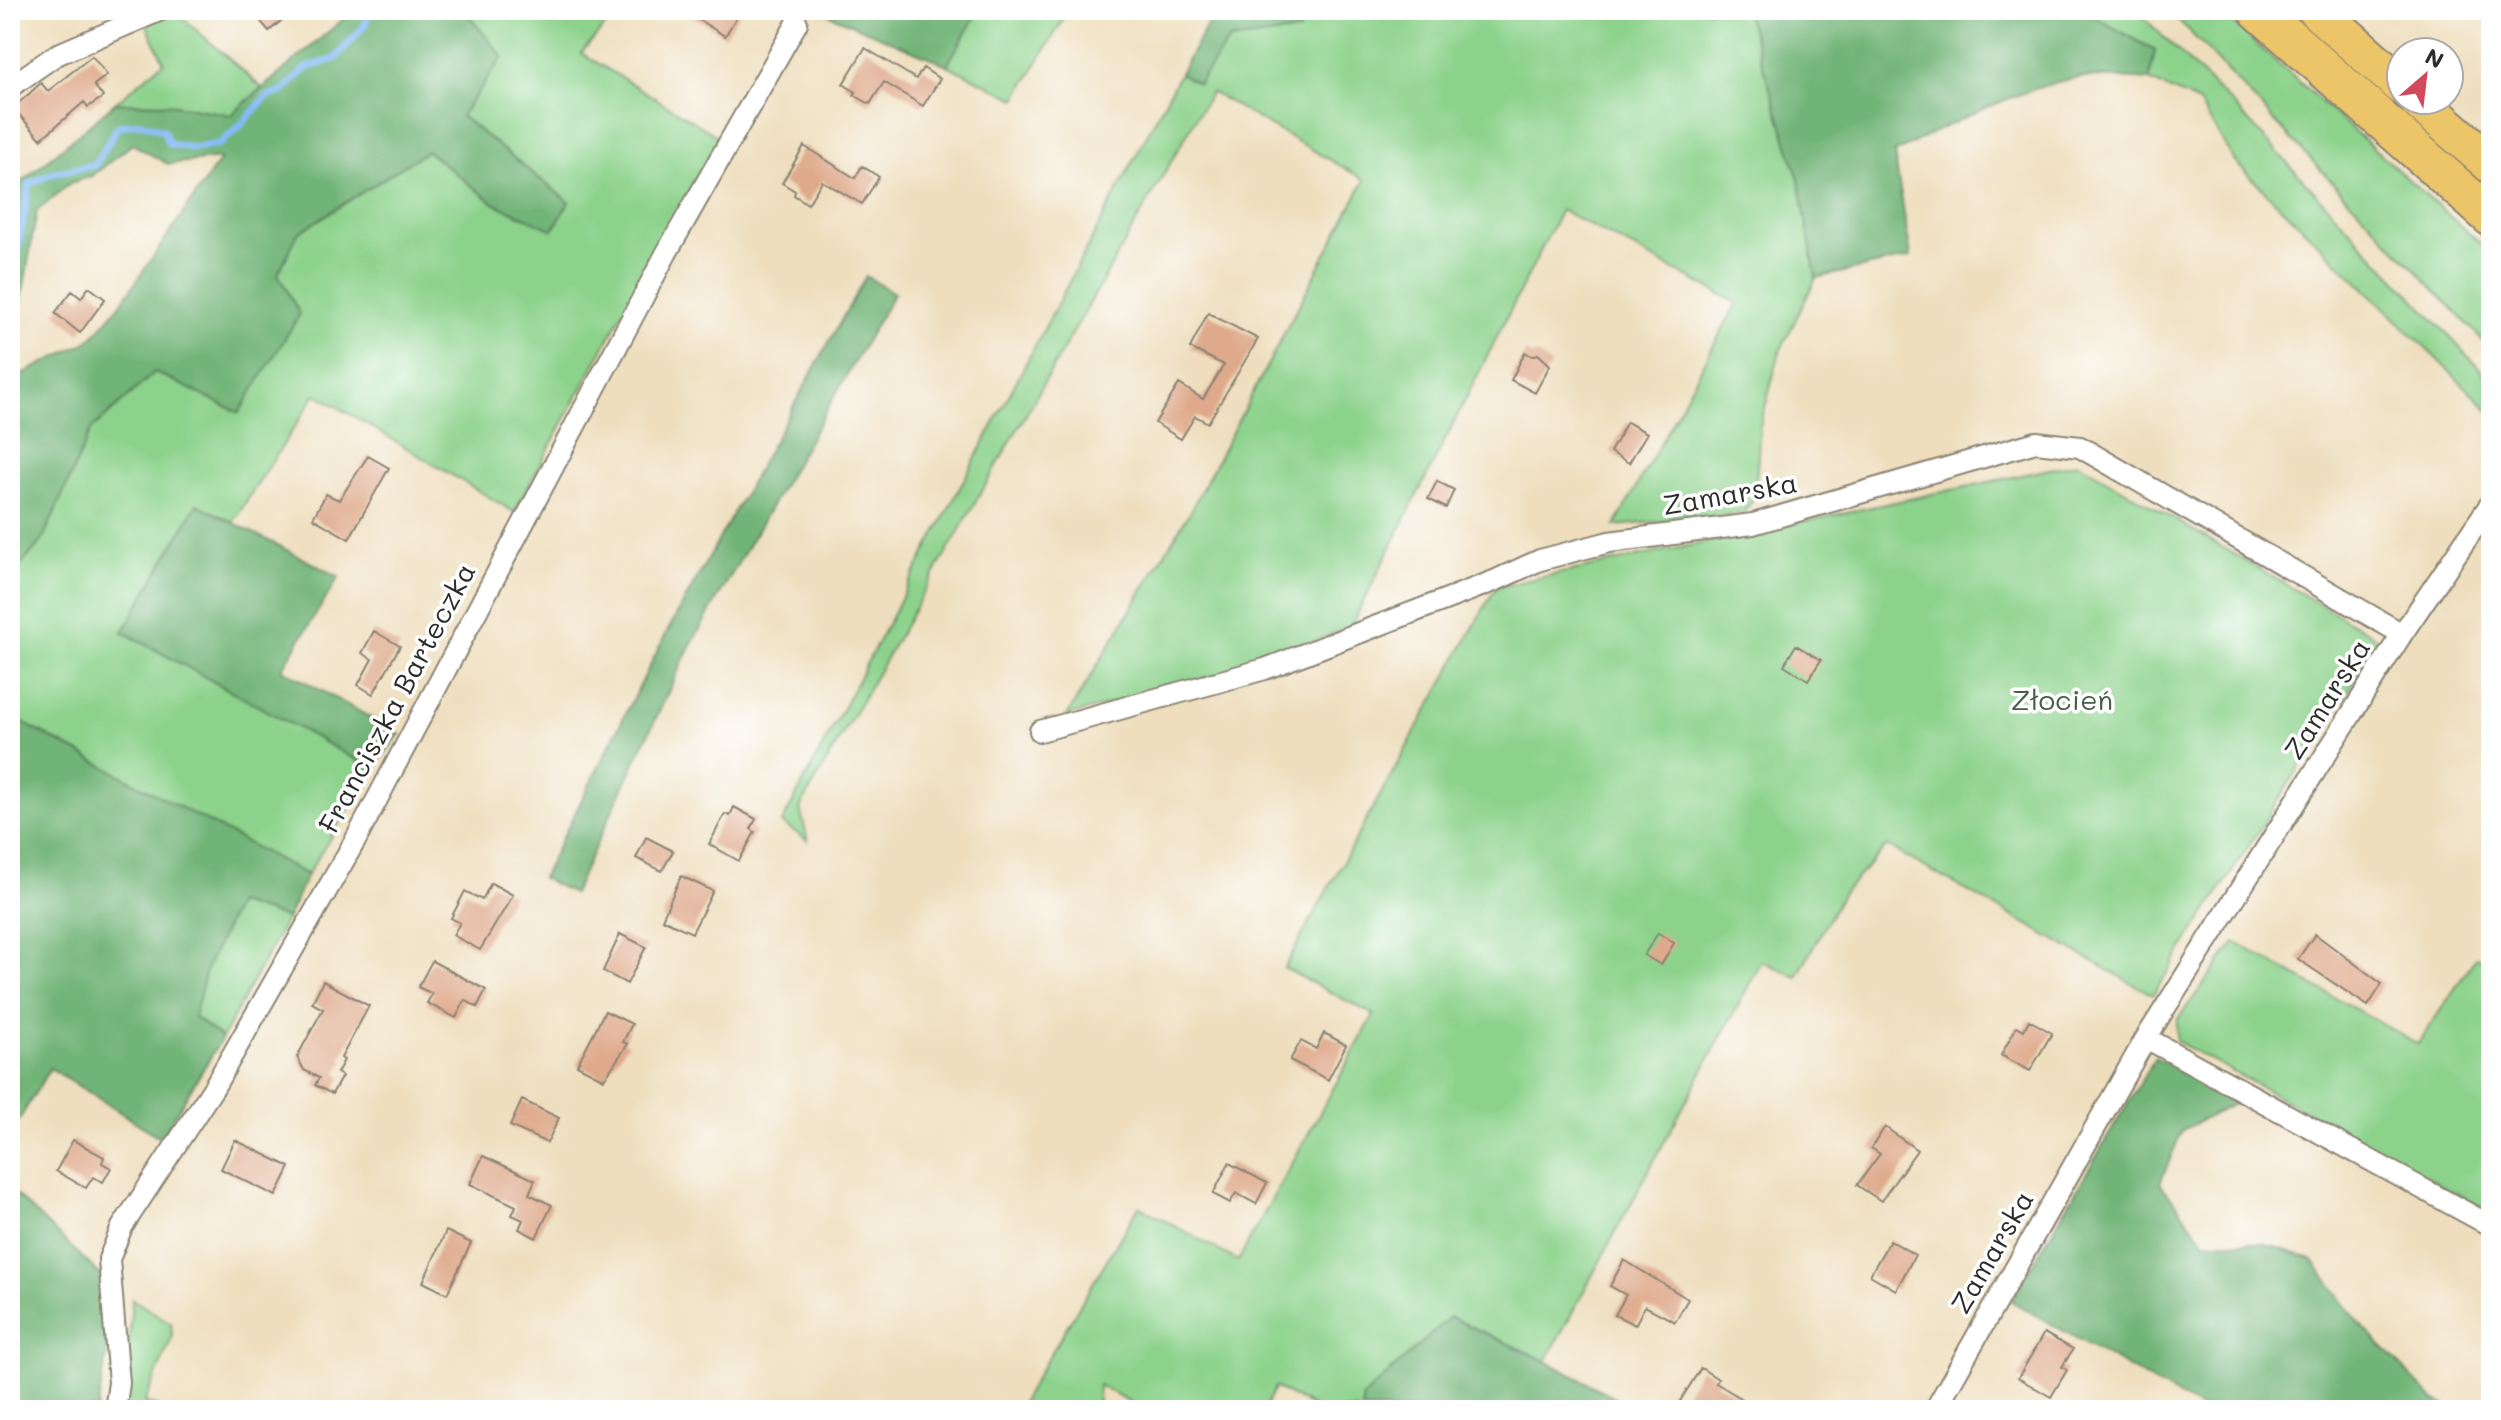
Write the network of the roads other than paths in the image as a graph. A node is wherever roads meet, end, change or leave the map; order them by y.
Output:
1 (2258, 10) edge
2 (2317, 10) edge
3 (159, 11) edge
4 (797, 23) dead end
5 (2385, 71) edge
6 (10, 87) edge
7 (2436, 116) edge
8 (2491, 164) edge
9 (2491, 217) edge
10 (2491, 503) edge
11 (2402, 634) junction
12 (1040, 731) dead end
13 (2146, 1038) junction
14 (2491, 1226) edge
15 (115, 1410) edge
16 (1935, 1410) edge

1 - 9 highway
2 - 5 highway
3 - 6 street
4 - 15 street, Franciszka Barteczka
7 - 8 highway
10 - 11 street, Zamarska
11 - 12 street, Zamarska
11 - 13 street, Zamarska
13 - 14 street
13 - 16 street, Zamarska

